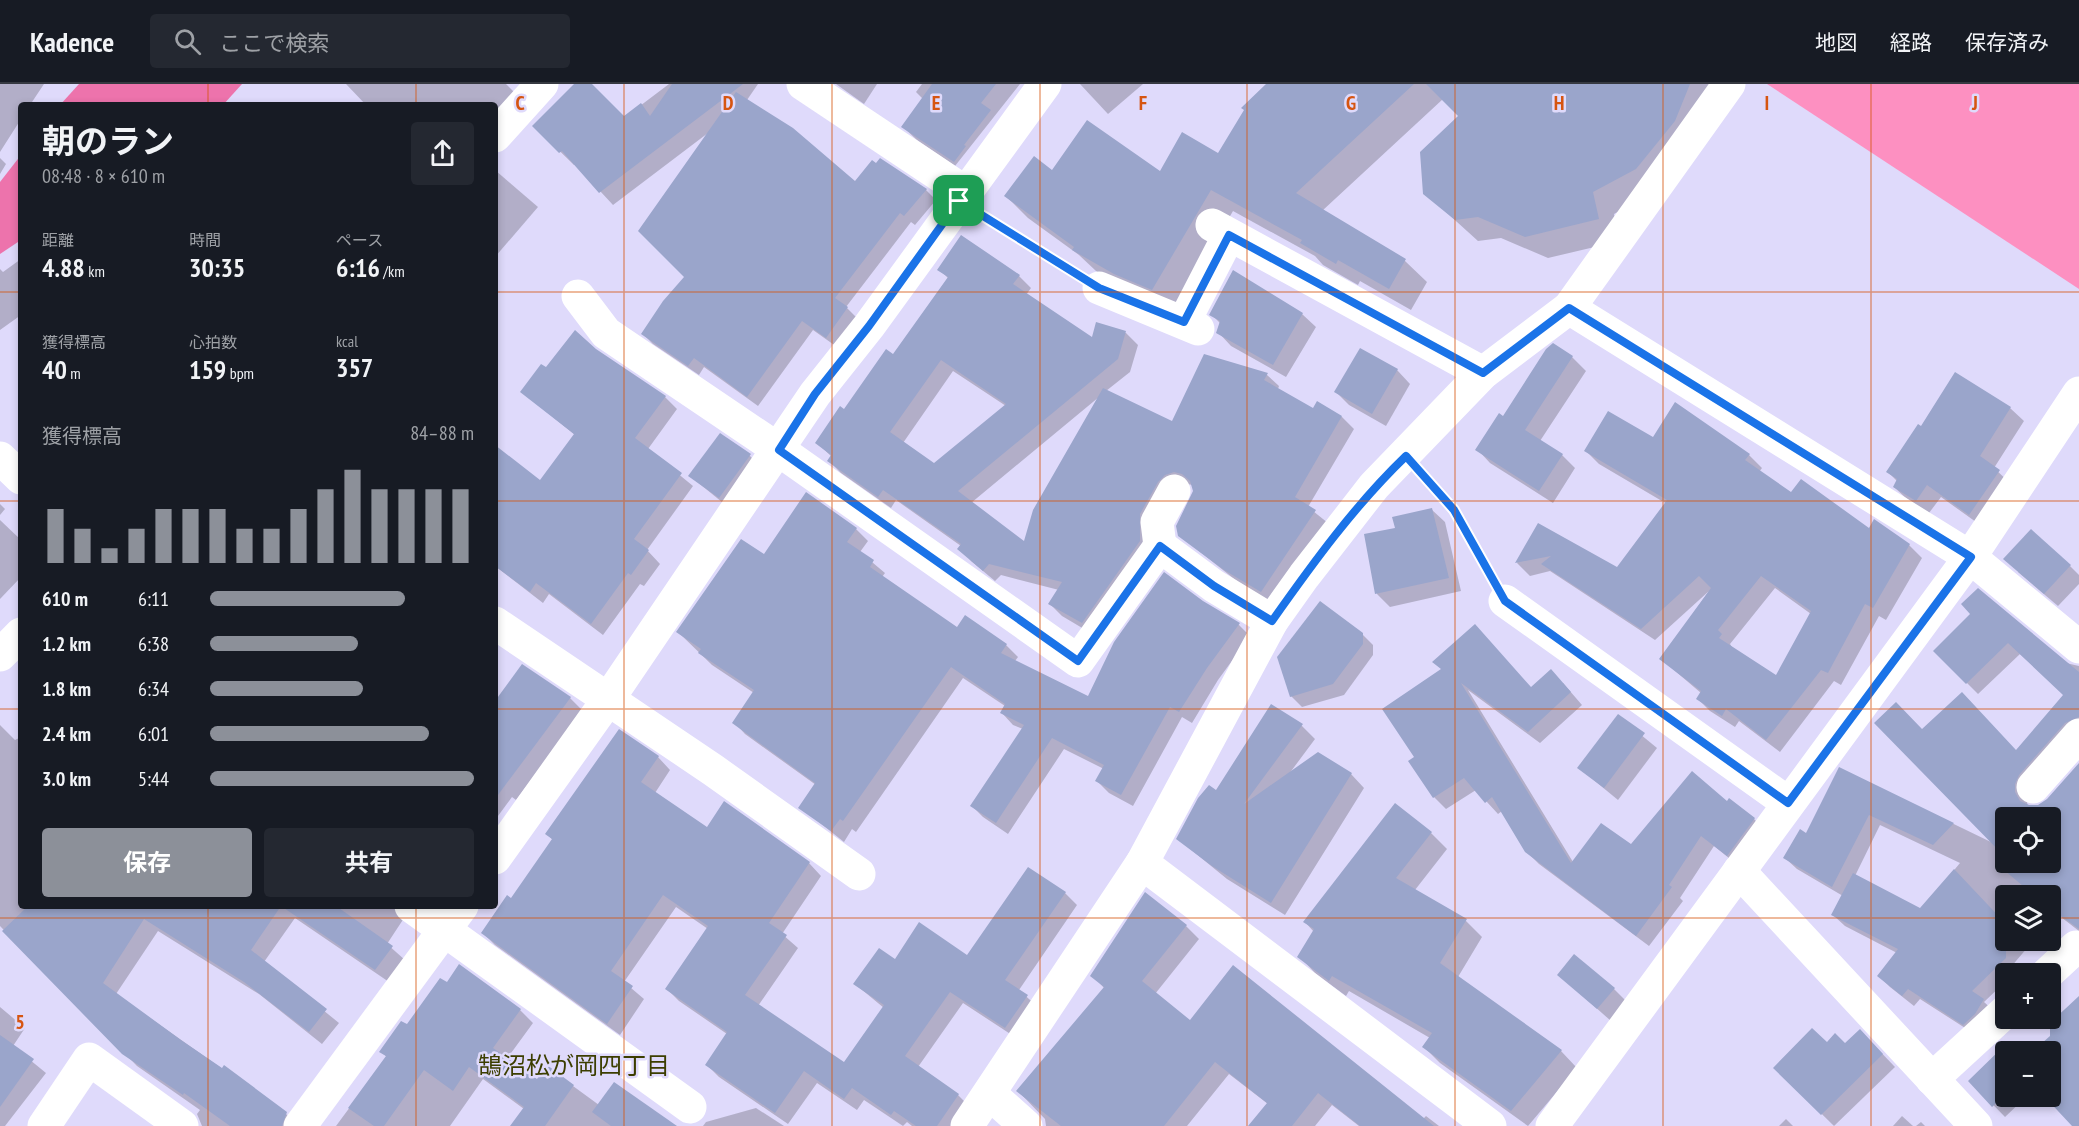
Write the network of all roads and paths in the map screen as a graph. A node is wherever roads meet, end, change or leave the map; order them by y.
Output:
1 (542, 84) edge
2 (803, 84) edge
3 (1045, 84) edge
4 (1729, 84) edge
5 (498, 133) edge
6 (962, 196) junction
7 (1099, 288) joint
8 (578, 296) dead end
9 (1569, 308) junction
10 (1483, 373) junction
11 (2079, 393) edge
12 (779, 450) junction
13 (1406, 456) junction
14 (0, 458) edge
15 (18, 475) edge
16 (1174, 491) dead end
17 (1160, 546) junction
18 (1971, 557) junction
19 (1505, 601) joint
20 (1272, 621) junction
21 (498, 625) edge
22 (18, 637) edge
23 (2079, 647) edge
24 (0, 655) edge
25 (607, 701) junction
26 (2079, 735) edge
27 (2033, 787) dead end
28 (1788, 803) junction
29 (498, 854) edge
30 (1142, 863) junction
31 (1739, 871) junction
32 (859, 874) dead end
33 (422, 909) edge
34 (453, 918) edge
35 (2076, 947) dead end
36 (2058, 963) edge
37 (1995, 1021) edge
38 (1932, 1079) junction
39 (990, 1094) junction
40 (690, 1107) dead end
41 (44, 1126) edge
42 (182, 1126) edge
43 (300, 1126) edge
44 (967, 1126) edge
45 (1026, 1126) edge
46 (1490, 1126) edge
47 (1552, 1126) edge
48 (1976, 1126) edge

1 - 5 street
2 - 6 street
3 - 6 street
4 - 9 street
6 - 7 path
6 - 12 street
7 - 10 street
8 - 12 street
9 - 10 street
9 - 18 street
10 - 13 street
11 - 18 street
12 - 17 street
12 - 25 street
13 - 19 path
13 - 20 street
14 - 15 street
16 - 17 street
17 - 20 street
18 - 23 street
18 - 28 street
19 - 28 street
20 - 30 street
21 - 25 street
22 - 24 street
25 - 29 street
25 - 32 street
26 - 27 street
28 - 31 street
30 - 39 street
30 - 46 street
31 - 38 street
31 - 47 street
33 - 34 street
34 - 40 street
34 - 43 street
35 - 36 street
37 - 38 street
38 - 48 street
39 - 44 street
39 - 45 street
41 - 42 street

